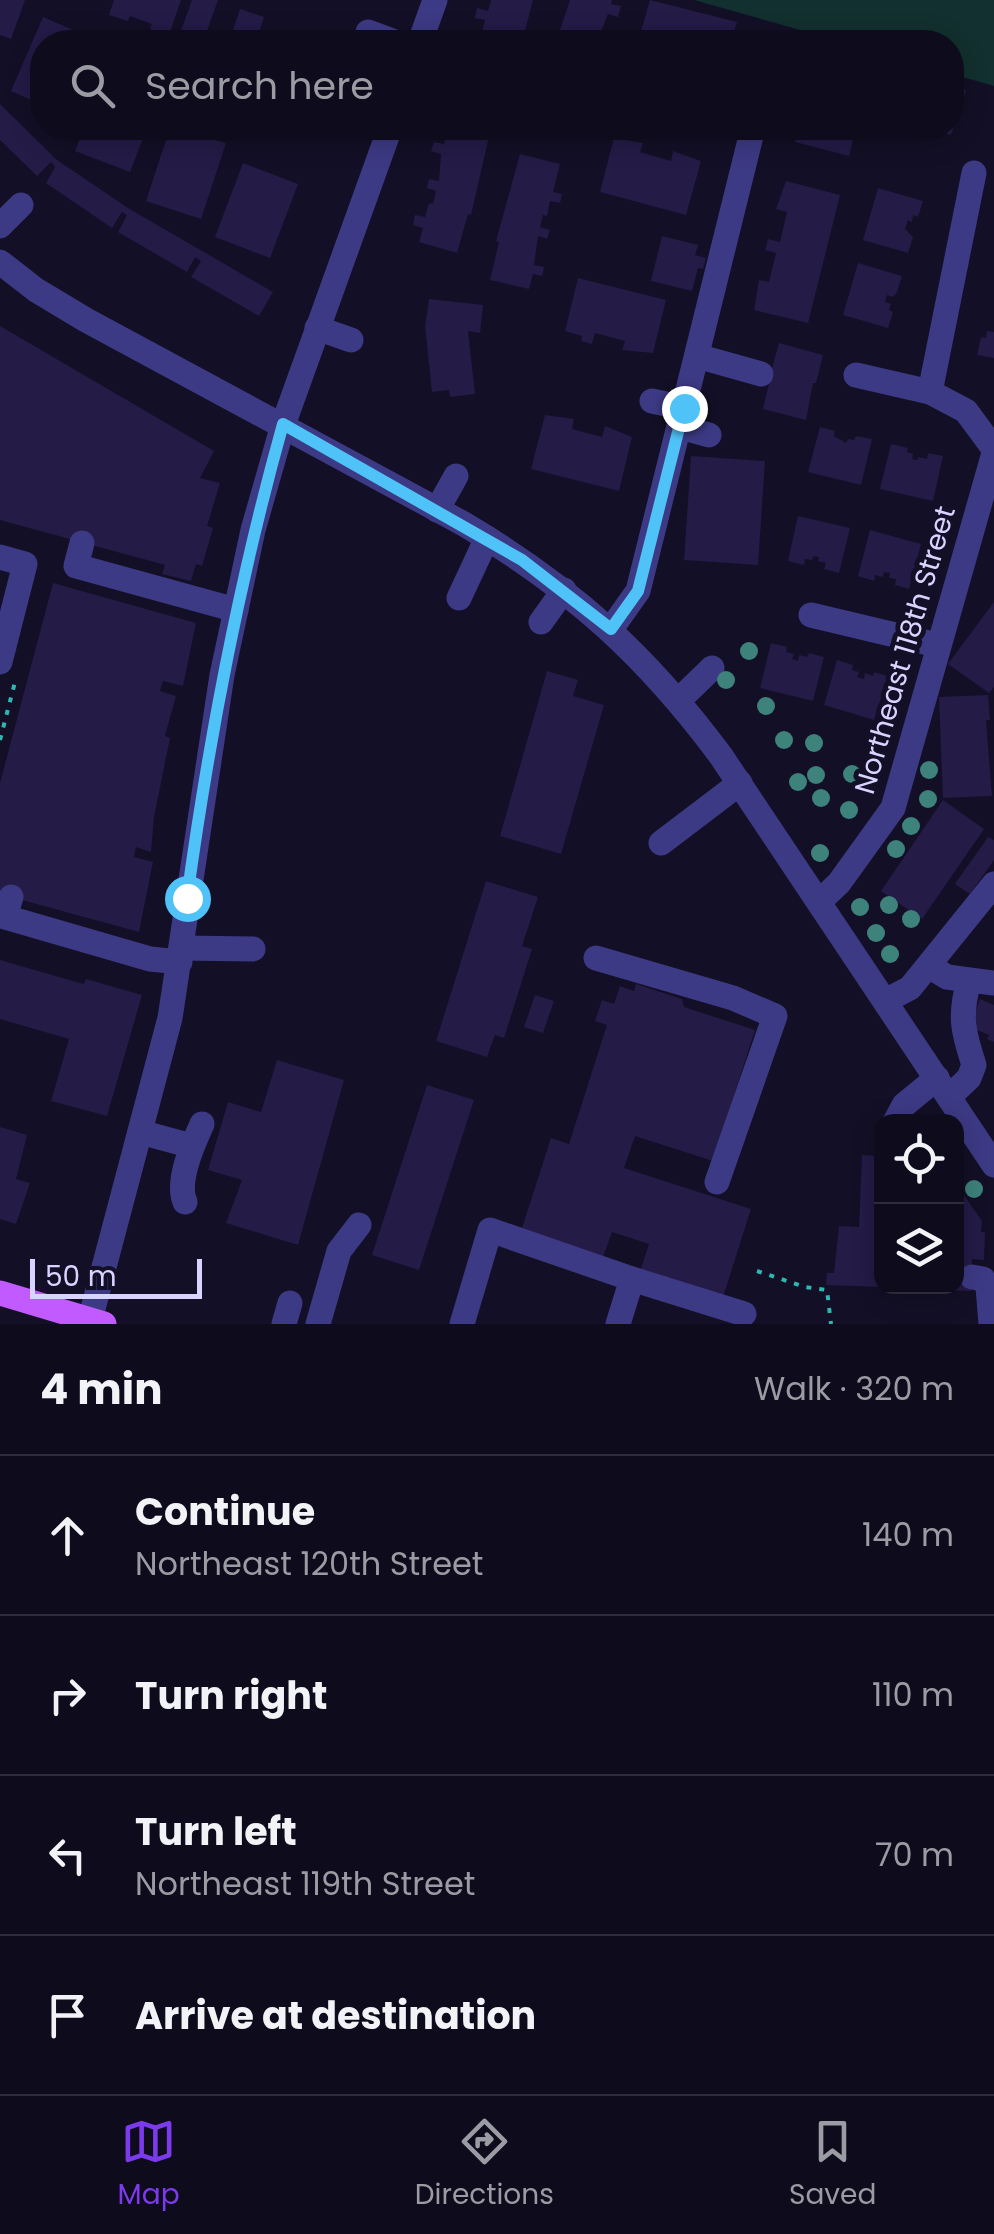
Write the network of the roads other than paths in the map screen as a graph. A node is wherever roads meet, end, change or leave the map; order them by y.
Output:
1 (435, 0) edge
2 (424, 30) edge
3 (386, 140) edge
4 (749, 140) edge
5 (974, 174) dead end
6 (21, 205) dead end
7 (0, 226) edge
8 (0, 262) edge
9 (318, 328) junction
10 (351, 340) dead end
11 (697, 356) junction
12 (761, 374) dead end
13 (856, 376) dead end
14 (930, 392) junction
15 (652, 401) dead end
16 (682, 418) junction
17 (283, 424) junction
18 (709, 435) dead end
19 (994, 451) edge
20 (456, 476) dead end
21 (437, 510) junction
22 (488, 538) junction
23 (82, 543) dead end
24 (0, 557) edge
25 (564, 590) junction
26 (460, 598) dead end
27 (236, 610) junction
28 (812, 615) dead end
29 (541, 622) dead end
30 (611, 629) junction
31 (938, 645) junction
32 (0, 662) edge
33 (712, 668) dead end
34 (679, 700) junction
35 (740, 784) junction
36 (662, 843) dead end
37 (994, 884) edge
38 (11, 897) dead end
39 (819, 902) junction
40 (253, 949) dead end
41 (181, 955) junction
42 (596, 958) dead end
43 (929, 966) junction
44 (982, 982) edge
45 (885, 1001) junction
46 (943, 1087) junction
47 (900, 1114) edge
48 (140, 1132) junction
49 (994, 1165) edge
50 (717, 1182) dead end
51 (185, 1202) dead end
52 (359, 1225) dead end
53 (972, 1278) dead end
54 (632, 1280) junction
55 (0, 1293) edge
56 (744, 1314) dead end
57 (97, 1322) edge
58 (318, 1324) edge
59 (462, 1324) edge
60 (618, 1324) edge
61 (991, 1324) edge

1 - 2 street
3 - 9 street
4 - 11 street
5 - 14 street
6 - 7 street
8 - 17 street
9 - 10 street
9 - 17 street
11 - 12 street
11 - 16 street
13 - 14 street, Northeast 118th Street
14 - 19 street, Northeast 118th Street
15 - 16 street
16 - 18 street
16 - 30 street
17 - 21 street
17 - 27 street
19 - 31 street, Northeast 118th Street
20 - 21 street
21 - 22 street
22 - 25 street
22 - 26 street
23 - 27 street
24 - 32 street
25 - 29 street
25 - 30 street
27 - 41 street
28 - 31 street
30 - 34 street
31 - 39 street, Northeast 118th Street
33 - 34 street
34 - 35 street
35 - 36 street
35 - 39 street
37 - 43 street
38 - 41 street
39 - 45 street
40 - 41 street
41 - 48 street
42 - 50 street
43 - 44 street
43 - 45 street
44 - 46 street
45 - 46 street
46 - 47 street
46 - 49 street
48 - 51 street
48 - 57 street
52 - 58 street
53 - 61 street
54 - 56 street
54 - 59 street
54 - 60 street
55 - 57 main road

